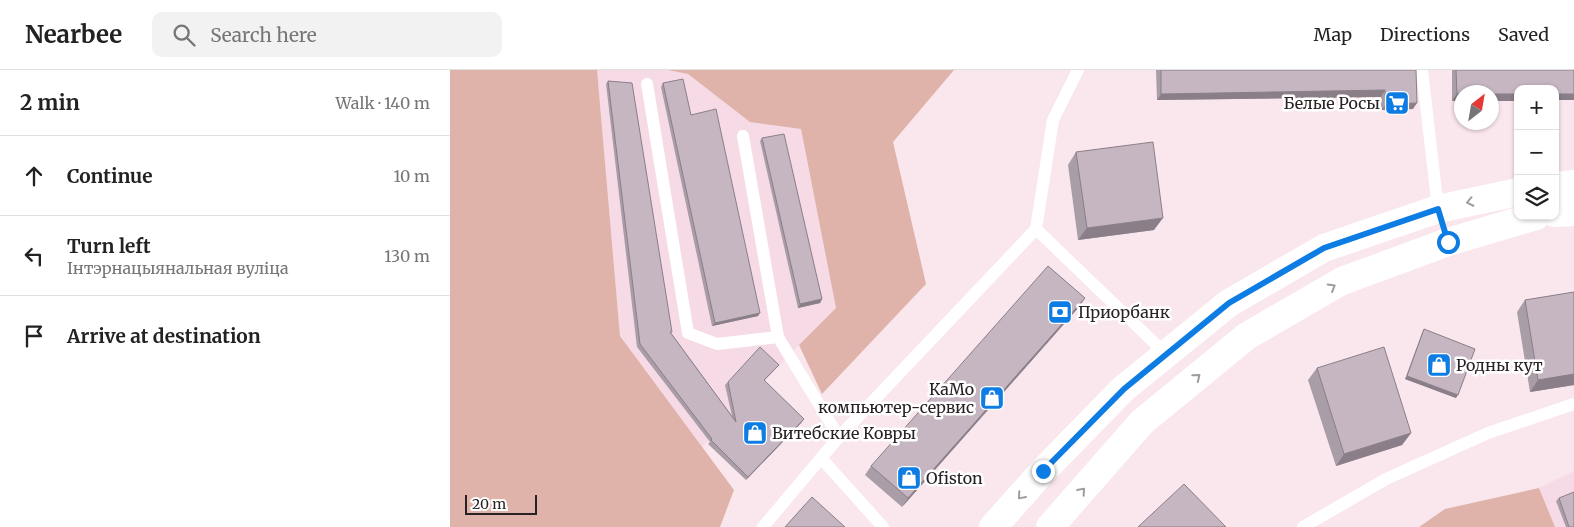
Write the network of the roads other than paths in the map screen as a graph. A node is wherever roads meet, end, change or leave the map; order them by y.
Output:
1 (1078, 70) edge
2 (1422, 70) edge
3 (647, 84) dead end
4 (743, 136) dead end
5 (1574, 184) edge
6 (1559, 186) edge
7 (1514, 193) edge
8 (1438, 209) junction
9 (1574, 212) edge
10 (1559, 213) edge
11 (1522, 220) edge
12 (1036, 229) junction
13 (1448, 242) junction
14 (778, 337) junction
15 (1166, 354) junction
16 (1574, 404) edge
17 (839, 437) junction
18 (821, 458) junction
19 (1057, 524) edge
20 (763, 527) edge
21 (883, 527) edge
22 (994, 527) edge
23 (1303, 527) edge

1 - 12 lane
2 - 8 lane
3 - 14 lane
4 - 14 lane
5 - 6 main road
7 -> 8 main road
8 - 13 main road
8 - 15 main road
9 - 10 main road
11 - 13 main road
12 - 15 lane
12 - 17 lane
19 -> 13 main road
14 - 17 lane
15 -> 22 main road
16 - 23 lane
17 - 18 lane
18 - 20 lane
18 - 21 lane

